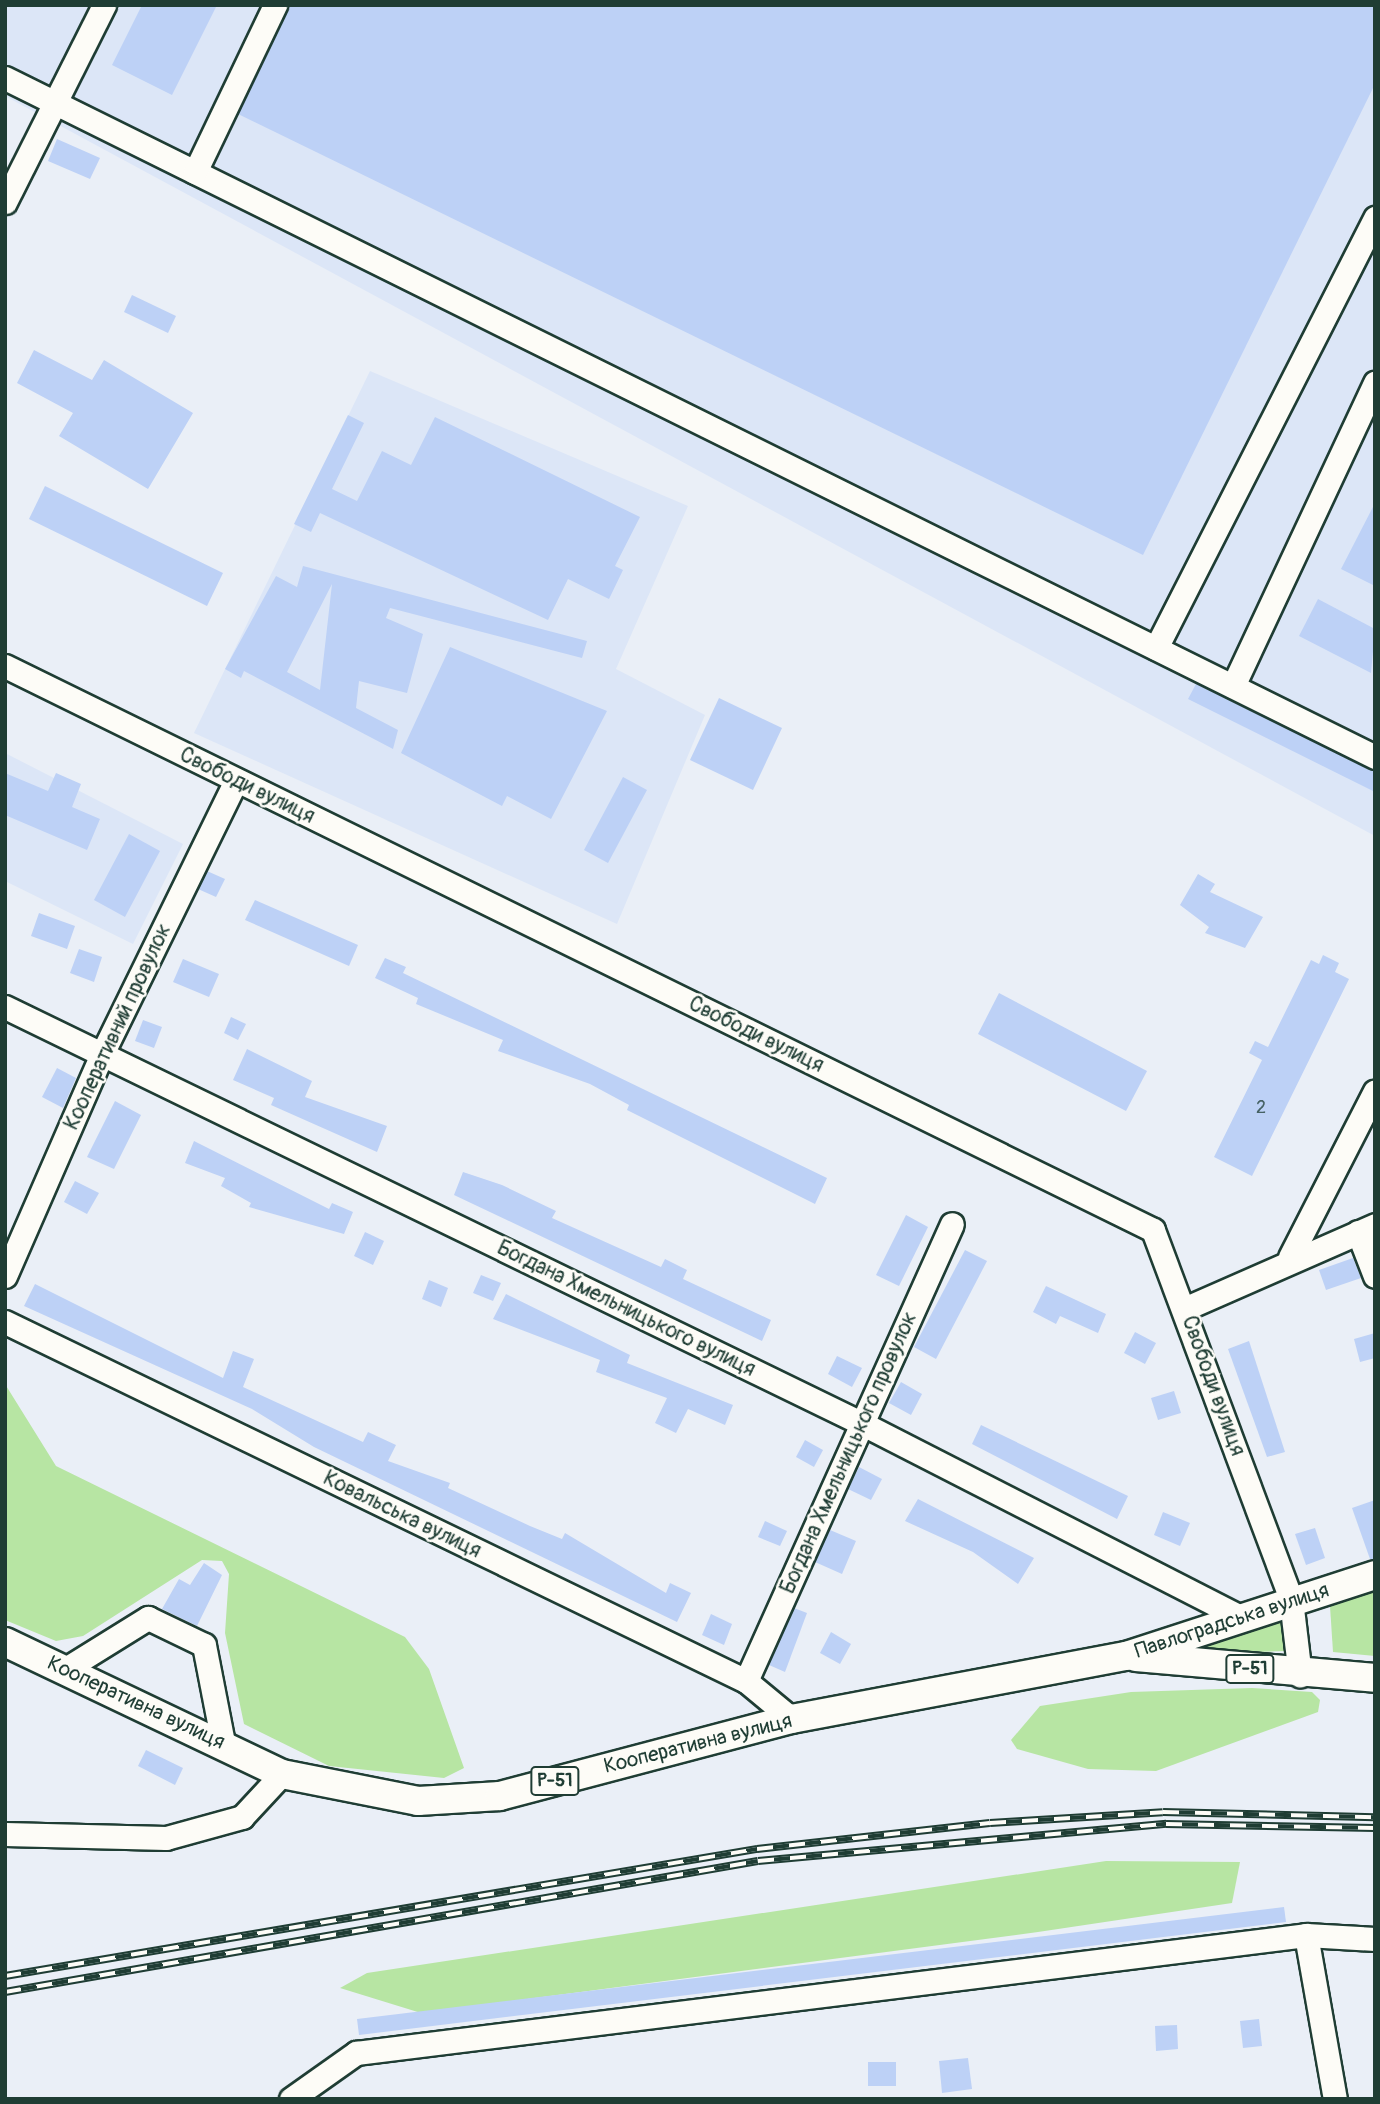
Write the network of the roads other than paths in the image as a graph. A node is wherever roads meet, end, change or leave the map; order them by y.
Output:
1 (104, 5) edge
2 (275, 5) edge
3 (5, 78) edge
4 (56, 103) junction
5 (195, 172) junction
6 (5, 202) edge
7 (1375, 218) edge
8 (1375, 383) edge
9 (1156, 648) junction
10 (5, 666) edge
11 (1233, 687) junction
12 (1375, 757) edge
13 (236, 780) junction
14 (5, 1007) edge
15 (102, 1054) junction
16 (1375, 1091) edge
17 (952, 1224) dead end
18 (1366, 1228) edge
19 (1290, 1257) junction
20 (5, 1276) edge
21 (1375, 1276) edge
22 (1184, 1309) junction
23 (5, 1322) edge
24 (863, 1424) junction
25 (1375, 1575) edge
26 (1291, 1600) junction
27 (1242, 1618) junction
28 (5, 1642) edge
29 (1126, 1656) junction
30 (64, 1670) junction
31 (1300, 1675) junction
32 (1375, 1678) edge
33 (746, 1681) junction
34 (792, 1719) junction
35 (223, 1743) junction
36 (282, 1774) junction
37 (5, 1834) edge
38 (1306, 1935) junction
39 (1375, 1939) edge
40 (290, 2099) edge
41 (1335, 2099) edge

1 - 4 street
2 - 5 street
3 - 4 street
4 - 5 street
4 - 6 street
5 - 9 street
7 - 9 street
8 - 11 street
9 - 11 street
10 - 13 street, Свободи вулиця
11 - 12 street
13 - 15 street, Кооперативний провулок
13 - 22 street, Свободи вулиця
14 - 15 street, Богдана Хмельницького вулиця
15 - 20 street, Кооперативний провулок
15 - 24 street, Богдана Хмельницького вулиця
16 - 19 street
17 - 24 street, Богдана Хмельницького провулок
18 - 19 street
18 - 21 street
19 - 22 street
22 - 26 street, Свободи вулиця
23 - 33 street, Ковальська вулиця
24 - 27 street, Богдана Хмельницького вулиця
24 - 33 street, Богдана Хмельницького провулок
25 - 26 main road, Павлоградська вулиця / Р-51
26 - 27 main road, Павлоградська вулиця / Р-51
26 - 31 street, Свободи вулиця
27 - 29 main road, Павлоградська вулиця / Р-51
28 - 30 main road, Кооперативна вулиця / Р-51
29 - 31 main road, Павлоградська вулиця / Р-51
29 - 34 main road, Кооперативна вулиця / Р-51
30 - 35 main road, Кооперативна вулиця / Р-51
30 - 35 street
31 - 32 main road, Павлоградська вулиця / Р-51
33 - 34 street, Ковальська вулиця
34 - 36 main road, Кооперативна вулиця / Р-51
35 - 36 main road, Кооперативна вулиця / Р-51
36 - 37 street
38 - 39 street
38 - 40 street
38 - 41 street

